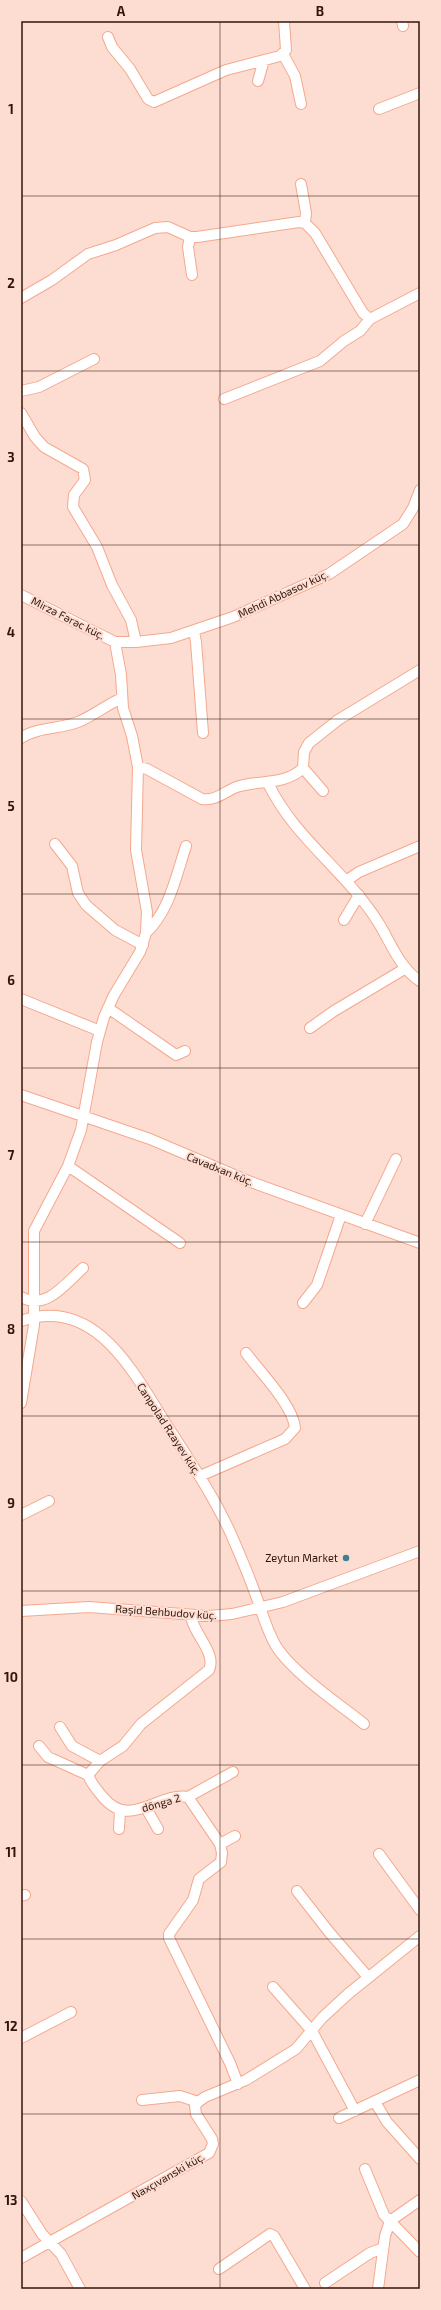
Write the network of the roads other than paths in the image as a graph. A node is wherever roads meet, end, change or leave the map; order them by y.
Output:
1 (284, 21) edge
2 (108, 37) dead end
3 (284, 54) junction
4 (264, 60) junction
5 (258, 81) dead end
6 (420, 93) edge
7 (301, 104) dead end
8 (379, 109) dead end
9 (301, 184) dead end
10 (305, 223) junction
11 (190, 237) junction
12 (192, 275) dead end
13 (420, 293) edge
14 (21, 298) edge
15 (370, 319) junction
16 (94, 359) dead end
17 (21, 391) edge
18 (224, 399) dead end
19 (21, 413) edge
20 (420, 490) edge
21 (21, 595) edge
22 (194, 631) junction
23 (115, 642) junction
24 (136, 642) junction
25 (420, 670) edge
26 (122, 698) junction
27 (203, 733) dead end
28 (21, 738) edge
29 (138, 767) junction
30 (303, 768) junction
31 (268, 783) junction
32 (323, 791) dead end
33 (55, 844) dead end
34 (186, 846) dead end
35 (420, 846) edge
36 (346, 881) junction
37 (359, 895) junction
38 (344, 920) dead end
39 (146, 933) junction
40 (143, 945) junction
41 (406, 968) junction
42 (420, 981) edge
43 (21, 999) edge
44 (108, 1008) junction
45 (310, 1028) dead end
46 (100, 1032) junction
47 (185, 1051) dead end
48 (21, 1095) edge
49 (85, 1115) junction
50 (396, 1159) dead end
51 (68, 1166) junction
52 (341, 1215) junction
53 (365, 1224) junction
54 (180, 1243) dead end
55 (420, 1243) edge
56 (83, 1268) dead end
57 (21, 1296) edge
58 (34, 1302) junction
59 (303, 1303) dead end
60 (34, 1318) junction
61 (21, 1321) edge
62 (246, 1353) dead end
63 (21, 1403) edge
64 (200, 1476) junction
65 (49, 1501) dead end
66 (21, 1515) edge
67 (420, 1551) edge
68 (260, 1608) junction
69 (21, 1611) edge
70 (191, 1615) junction
71 (364, 1724) dead end
72 (60, 1727) dead end
73 (39, 1746) dead end
74 (100, 1761) junction
75 (233, 1772) dead end
76 (88, 1775) junction
77 (188, 1797) junction
78 (146, 1808) junction
79 (120, 1810) junction
80 (119, 1829) dead end
81 (158, 1829) dead end
82 (235, 1836) dead end
83 (220, 1844) junction
84 (379, 1854) dead end
85 (297, 1891) dead end
86 (420, 1910) edge
87 (420, 1936) edge
88 (368, 1977) junction
89 (272, 1987) dead end
90 (71, 2012) dead end
91 (312, 2030) junction
92 (21, 2038) edge
93 (420, 2080) edge
94 (238, 2084) junction
95 (142, 2100) dead end
96 (198, 2102) junction
97 (374, 2102) junction
98 (355, 2110) junction
99 (339, 2118) dead end
100 (420, 2159) edge
101 (365, 2169) dead end
102 (420, 2200) edge
103 (21, 2201) edge
104 (390, 2220) junction
105 (49, 2241) junction
106 (383, 2248) junction
107 (420, 2252) edge
108 (21, 2258) edge
109 (219, 2269) dead end
110 (325, 2283) dead end
111 (80, 2289) edge
112 (305, 2289) edge
113 (378, 2289) edge

1 - 3 street
2 - 4 street
3 - 4 street
3 - 7 street
4 - 5 street
6 - 8 street
9 - 10 street
10 - 11 street
10 - 15 street
11 - 12 street
11 - 14 street
13 - 15 street
15 - 18 street
16 - 17 street
19 - 24 street
20 - 22 street, Mehdi Abbasov küç.
21 - 23 street, Mirzə Fərəc küç.
22 - 24 street, Mehdi Abbasov küç.
22 - 27 street
23 - 24 street, Mehdi Abbasov küç.
23 - 26 street
25 - 30 street
26 - 28 street
26 - 29 street
29 - 31 street
29 - 39 street
30 - 31 street
30 - 32 street
31 - 36 street
33 - 40 street
34 - 39 street
35 - 36 street
36 - 37 street
37 - 38 street
37 - 41 street
39 - 40 street
40 - 44 street
41 - 42 street
41 - 45 street
43 - 46 street
44 - 46 street
44 - 47 street
46 - 49 street
48 - 49 street, Cavadxan küç.
49 - 51 street
49 - 52 street, Cavadxan küç.
50 - 53 street
51 - 54 street
51 - 58 street
52 - 53 street, Cavadxan küç.
52 - 59 street
53 - 55 street, Cavadxan küç.
56 - 58 street
57 - 58 street
58 - 60 street
60 - 61 street, Canpolad Rzayev küç.
60 - 63 street
60 - 64 street, Canpolad Rzayev küç.
62 - 64 street
64 - 68 street, Canpolad Rzayev küç.
65 - 66 street
67 - 68 street, Rəşid Behbudov küç.
68 - 70 street, Rəşid Behbudov küç.
68 - 71 street, Canpolad Rzayev küç.
69 - 70 street, Rəşid Behbudov küç.
70 - 74 street
72 - 74 street
73 - 76 street
74 - 76 street
75 - 77 street
76 - 79 street
77 - 78 street, döngə 2
77 - 83 street, döngə 2
78 - 79 street, döngə 2
78 - 81 street
79 - 80 street
82 - 83 street
83 - 94 street
84 - 86 street
85 - 88 street
87 - 88 street
88 - 91 street
89 - 91 street
90 - 92 street
91 - 94 street
91 - 98 street
93 - 97 street
94 - 96 street
95 - 96 street
96 - 105 street, Naxçıvanski küç.
97 - 98 street
97 - 100 street
98 - 99 street
101 - 104 street
102 - 104 street
103 - 105 street
104 - 106 street
104 - 107 street
105 - 108 street, Naxçıvanski küç.
105 - 111 street
106 - 110 street
106 - 113 street
109 - 112 street

